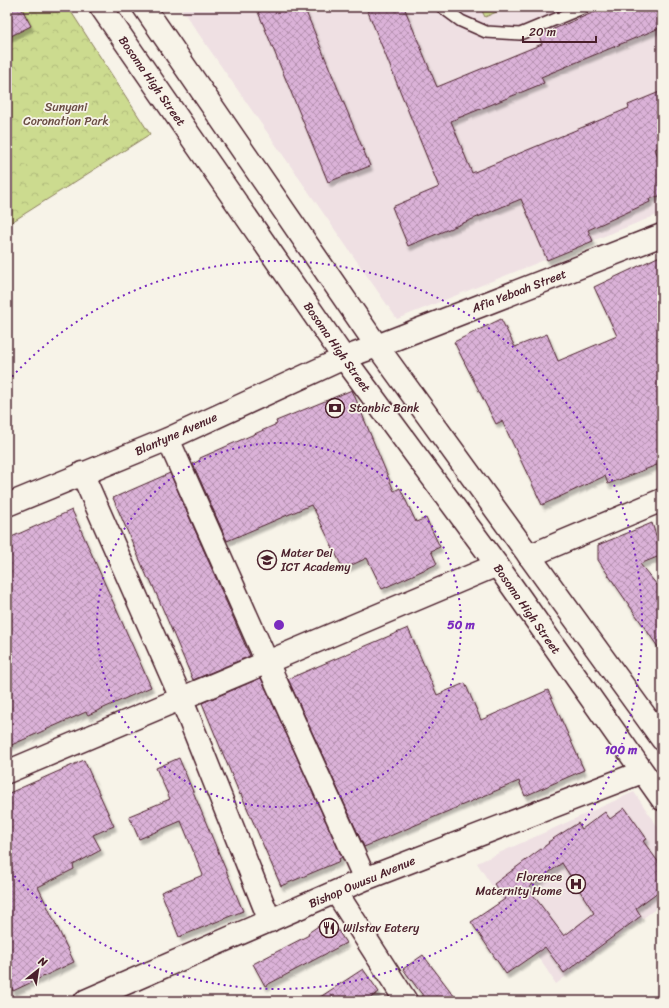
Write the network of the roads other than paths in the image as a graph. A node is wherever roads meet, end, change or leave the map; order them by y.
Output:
1 (101, 7) edge
2 (144, 7) edge
3 (442, 7) edge
4 (585, 7) edge
5 (662, 235) edge
6 (377, 346) junction
7 (344, 358) junction
8 (168, 438) junction
9 (82, 473) junction
10 (662, 500) edge
11 (7, 505) edge
12 (529, 556) junction
13 (496, 565) junction
14 (267, 662) junction
15 (181, 698) junction
16 (662, 739) edge
17 (7, 772) edge
18 (642, 772) junction
19 (662, 799) edge
20 (365, 879) junction
21 (336, 892) junction
22 (270, 921) junction
23 (88, 1000) edge
24 (406, 1001) edge

1 - 7 street, Bosoma High Street
2 - 6 street
3 - 4 lane
5 - 6 street, Afia Yeboah Street
6 - 7 street, Afia Yeboah Street
6 - 12 street
7 - 8 street, Blantyne Avenue
7 - 13 street, Bosoma High Street
8 - 9 street, Blantyne Avenue
8 - 14 street
9 - 11 street, Blantyne Avenue
9 - 15 street
10 - 12 street
12 - 16 street
13 - 14 street
13 - 18 street, Bosoma High Street
14 - 15 street
14 - 20 street
15 - 17 street
15 - 22 street
18 - 19 street, Bosoma High Street
18 - 20 street, Bishop Owusu Avenue
20 - 21 street, Bishop Owusu Avenue
21 - 22 street, Bishop Owusu Avenue
21 - 24 street
22 - 23 street, Bishop Owusu Avenue

